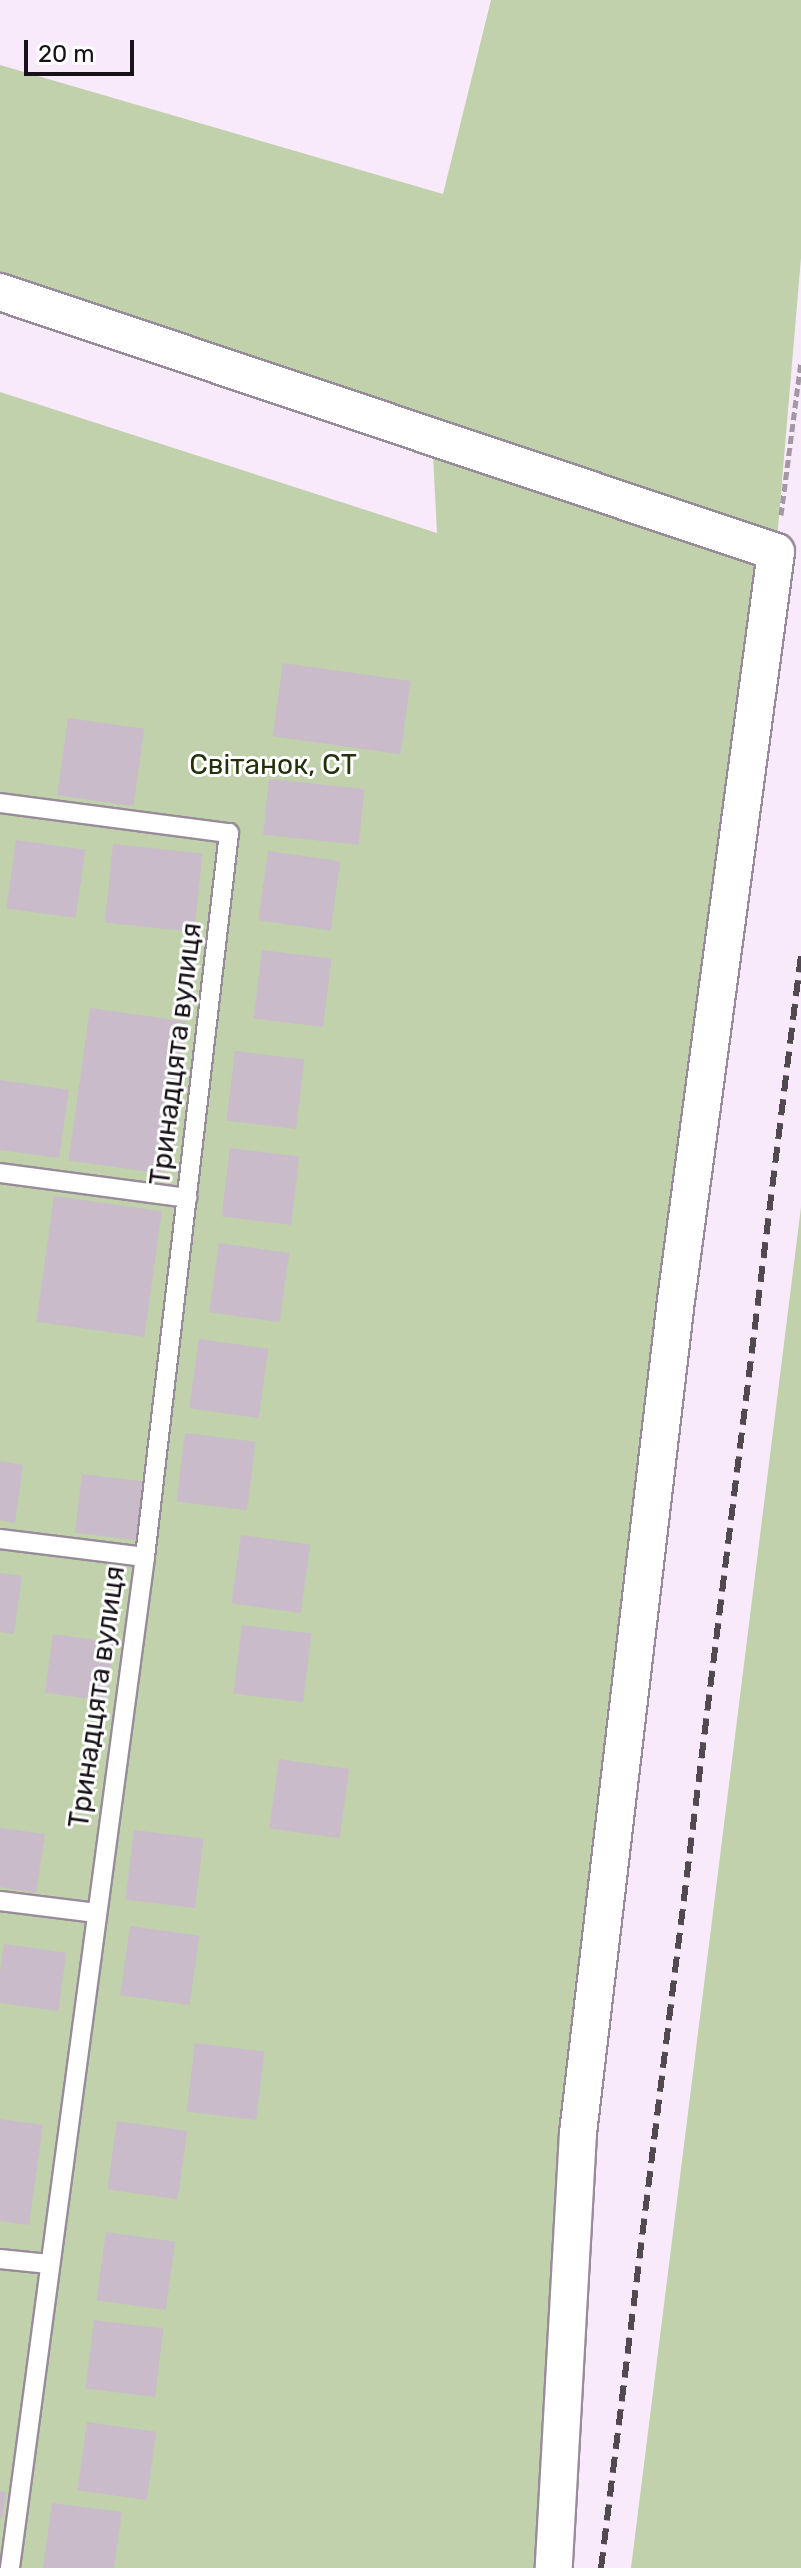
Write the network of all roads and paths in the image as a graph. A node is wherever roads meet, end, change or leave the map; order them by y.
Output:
1 (0, 292) edge
2 (801, 361) edge
3 (776, 552) junction
4 (0, 803) edge
5 (0, 1173) edge
6 (187, 1198) junction
7 (0, 1539) edge
8 (145, 1557) junction
9 (0, 1901) edge
10 (96, 1913) junction
11 (0, 2259) edge
12 (49, 2264) junction
13 (10, 2568) edge
14 (554, 2568) edge

1 - 3 street
2 - 3 path
3 - 14 street
4 - 6 lane, Тринадцята вулиця
5 - 6 lane
6 - 8 lane, Тринадцята вулиця
7 - 8 lane
8 - 10 lane, Тринадцята вулиця
9 - 10 lane
10 - 12 lane, Тринадцята вулиця
11 - 12 lane
12 - 13 lane, Тринадцята вулиця

